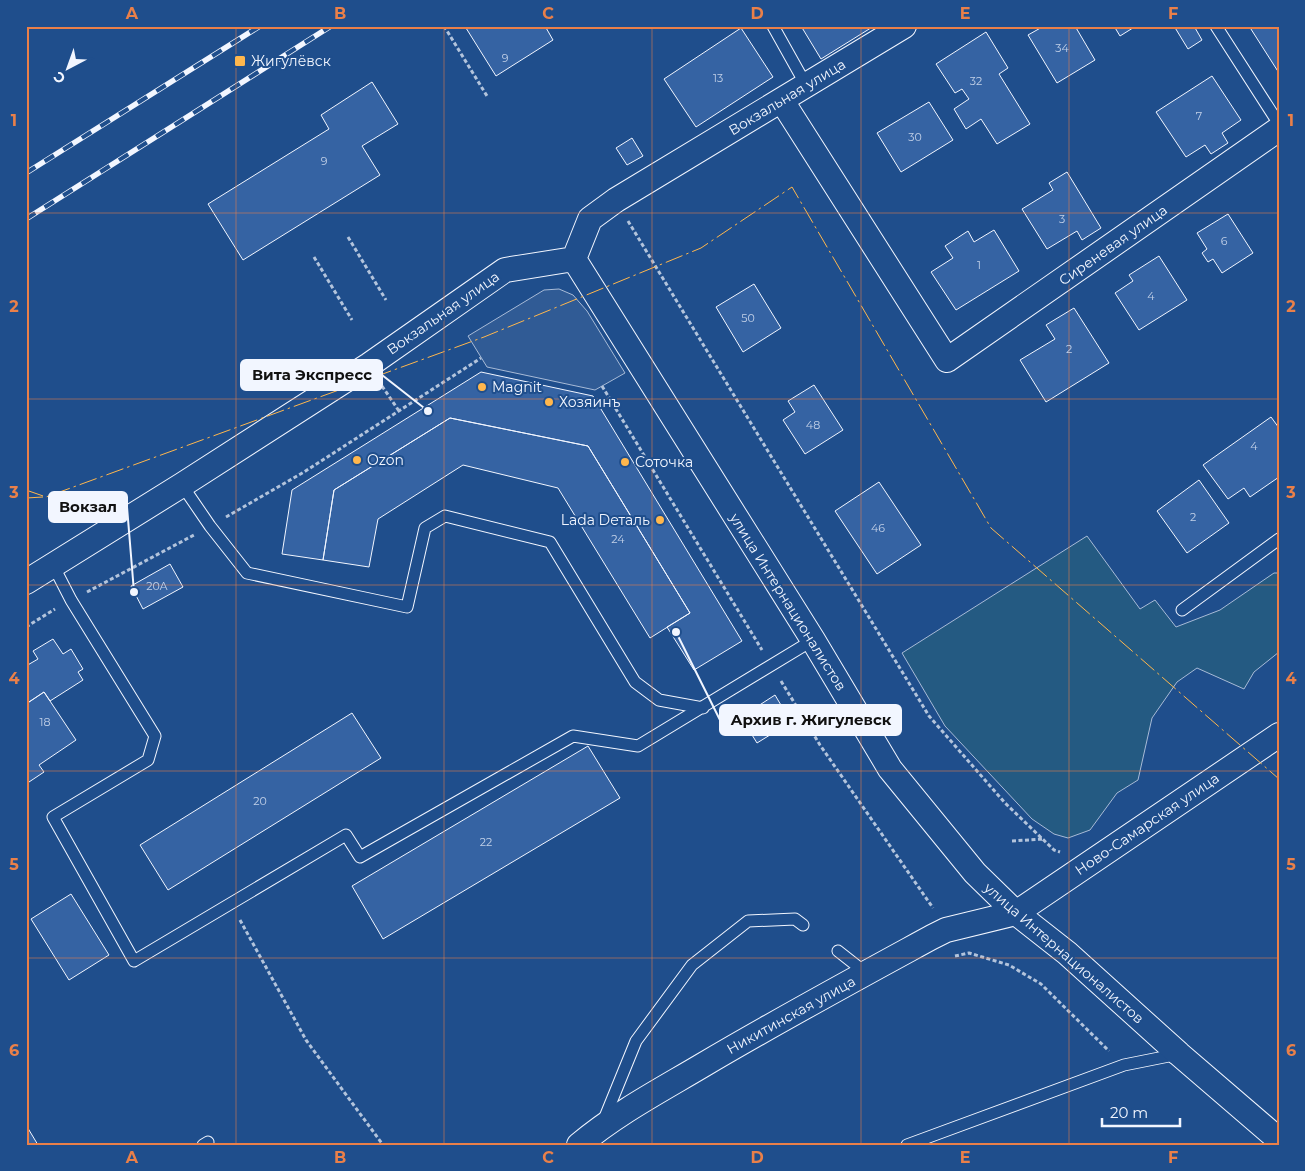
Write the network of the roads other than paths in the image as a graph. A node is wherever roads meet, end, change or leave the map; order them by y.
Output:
1 (773, 26) edge
2 (904, 26) edge
3 (1216, 26) edge
4 (806, 85) junction
5 (782, 101) junction
6 (1279, 124) edge
7 (1279, 129) edge
8 (574, 259) junction
9 (182, 485) junction
10 (1279, 539) edge
11 (53, 565) junction
12 (26, 582) edge
13 (1182, 610) dead end
14 (813, 640) junction
15 (704, 708) junction
16 (1279, 735) edge
17 (1016, 913) junction
18 (803, 925) dead end
19 (838, 951) dead end
20 (866, 973) junction
21 (1179, 1054) junction
22 (602, 1126) junction
23 (1275, 1140) edge
24 (579, 1145) edge
25 (907, 1145) edge

1 - 4 lane
2 - 4 street, Вокзальная улица
3 - 6 lane
4 - 5 street, Вокзальная улица
5 - 7 street, Сиреневая улица
5 - 8 street, Вокзальная улица
8 - 9 street, Вокзальная улица
8 - 14 street, улица Интернационалистов
9 - 11 street, Вокзальная улица
9 - 15 lane
10 - 13 lane
11 - 12 street, Вокзальная улица
11 - 15 lane
14 - 15 lane
14 - 17 street, улица Интернационалистов
16 - 17 street, Ново-Самарская улица
17 - 20 street, Никитинская улица
17 - 21 street, улица Интернационалистов
18 - 22 lane
19 - 20 lane
20 - 22 street, Никитинская улица
21 - 23 street, улица Интернационалистов
21 - 25 lane
22 - 24 street, Никитинская улица

